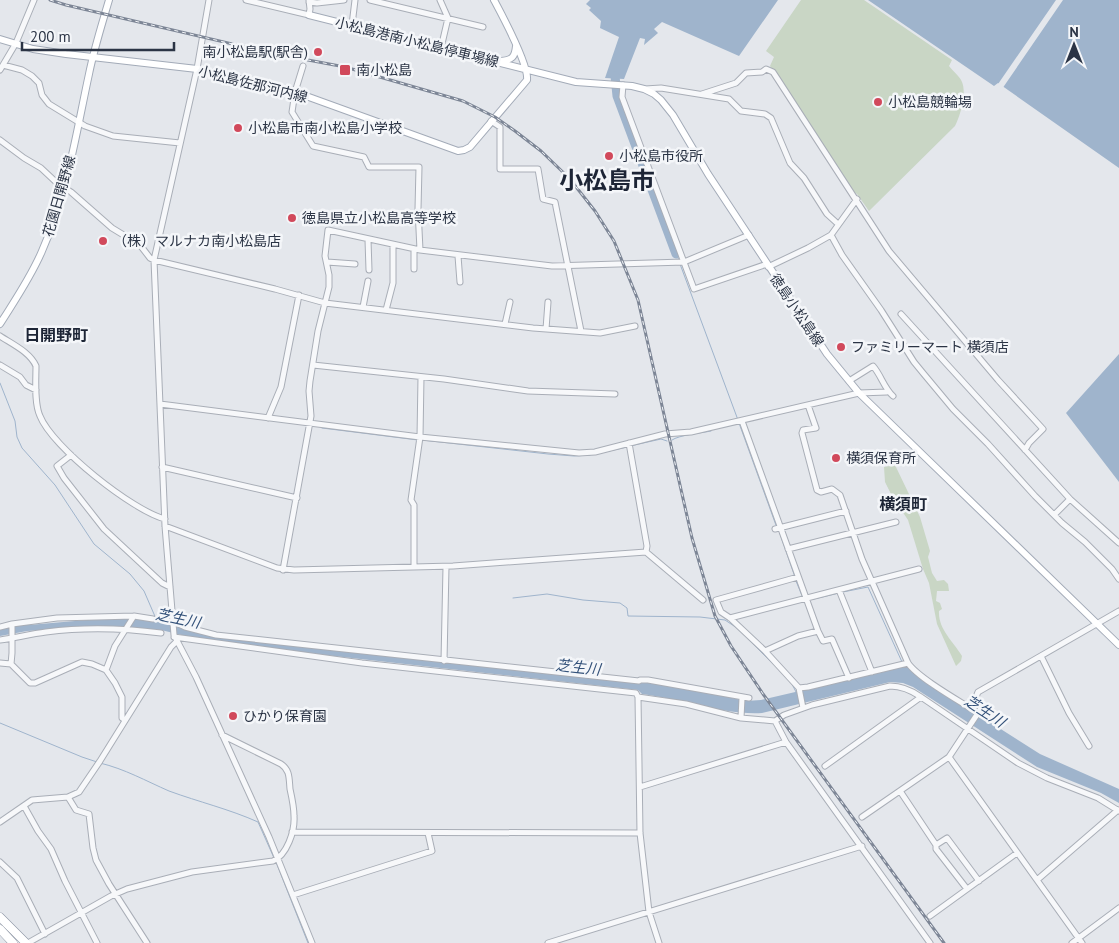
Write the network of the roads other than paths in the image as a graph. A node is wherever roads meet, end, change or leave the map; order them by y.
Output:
1 (34, 0) edge
2 (109, 0) edge
3 (210, 0) edge
4 (246, 0) edge
5 (344, 0) edge
6 (355, 0) edge
7 (370, 0) edge
8 (440, 0) edge
9 (494, 0) edge
10 (309, 1) edge
11 (309, 15) junction
12 (448, 18) junction
13 (352, 26) junction
14 (483, 27) dead end
15 (0, 38) edge
16 (16, 43) junction
17 (516, 45) junction
18 (441, 48) junction
19 (93, 57) junction
20 (498, 62) junction
21 (303, 66) dead end
22 (2, 67) edge
23 (526, 69) junction
24 (197, 70) junction
25 (544, 74) junction
26 (524, 85) junction
27 (622, 85) junction
28 (644, 89) junction
29 (295, 92) junction
30 (702, 94) junction
31 (491, 121) junction
32 (79, 122) junction
33 (0, 140) edge
34 (180, 143) junction
35 (64, 187) junction
36 (857, 199) junction
37 (838, 224) junction
38 (749, 235) junction
39 (831, 236) junction
40 (368, 240) junction
41 (393, 245) junction
42 (417, 250) junction
43 (458, 256) junction
44 (154, 260) junction
45 (683, 261) junction
46 (327, 262) junction
47 (355, 264) dead end
48 (768, 265) junction
49 (568, 266) junction
50 (414, 269) dead end
51 (369, 270) dead end
52 (368, 281) dead end
53 (460, 282) dead end
54 (300, 295) junction
55 (510, 302) dead end
56 (548, 302) dead end
57 (325, 303) junction
58 (363, 307) junction
59 (386, 310) junction
60 (901, 314) dead end
61 (0, 324) edge
62 (505, 324) junction
63 (635, 326) dead end
64 (546, 329) junction
65 (580, 331) junction
66 (0, 336) edge
67 (0, 365) edge
68 (313, 365) junction
69 (421, 377) junction
70 (849, 381) junction
71 (36, 390) junction
72 (887, 392) junction
73 (859, 393) junction
74 (615, 394) dead end
75 (893, 396) dead end
76 (160, 404) junction
77 (808, 406) junction
78 (268, 418) junction
79 (740, 421) junction
80 (310, 424) junction
81 (419, 439) junction
82 (630, 445) junction
83 (1025, 450) junction
84 (71, 455) junction
85 (162, 467) junction
86 (297, 498) junction
87 (1070, 499) junction
88 (846, 511) junction
89 (1054, 515) junction
90 (165, 519) junction
91 (896, 522) dead end
92 (165, 526) junction
93 (778, 529) junction
94 (853, 533) junction
95 (1119, 543) edge
96 (787, 551) junction
97 (646, 552) junction
98 (414, 567) junction
99 (446, 567) junction
100 (919, 569) dead end
101 (283, 570) junction
102 (796, 578) junction
103 (1119, 579) edge
104 (871, 582) junction
105 (170, 587) junction
106 (840, 592) junction
107 (703, 600) dead end
108 (806, 600) junction
109 (1119, 611) edge
110 (134, 617) junction
111 (730, 618) junction
112 (152, 619) dead end
113 (173, 622) junction
114 (1097, 624) junction
115 (12, 625) junction
116 (0, 627) edge
117 (127, 629) junction
118 (818, 631) junction
119 (161, 632) dead end
120 (11, 637) junction
121 (0, 640) edge
122 (174, 641) junction
123 (1119, 645) edge
124 (765, 651) junction
125 (1041, 656) junction
126 (444, 661) junction
127 (0, 663) edge
128 (11, 664) junction
129 (905, 664) junction
130 (106, 670) junction
131 (872, 672) junction
132 (849, 678) junction
133 (799, 689) junction
134 (638, 697) junction
135 (921, 697) junction
136 (749, 698) dead end
137 (742, 699) junction
138 (803, 707) junction
139 (978, 714) junction
140 (741, 716) junction
141 (125, 720) junction
142 (774, 721) junction
143 (969, 727) junction
144 (222, 735) junction
145 (786, 742) junction
146 (1089, 746) dead end
147 (949, 757) junction
148 (825, 766) dead end
149 (640, 787) junction
150 (900, 791) junction
151 (68, 797) junction
152 (24, 806) junction
153 (1119, 810) edge
154 (862, 817) dead end
155 (0, 822) edge
156 (292, 832) junction
157 (428, 833) junction
158 (640, 833) junction
159 (936, 845) junction
160 (862, 846) junction
161 (1017, 853) junction
162 (276, 860) junction
163 (0, 862) edge
164 (1037, 880) junction
165 (980, 881) junction
166 (968, 889) junction
167 (116, 894) junction
168 (293, 895) junction
169 (1119, 908) edge
170 (649, 912) junction
171 (81, 913) junction
172 (930, 916) dead end
173 (0, 917) edge
174 (0, 929) edge
175 (44, 934) junction
176 (1080, 941) edge
177 (14, 943) edge
178 (27, 943) edge
179 (97, 943) edge
180 (147, 943) edge
181 (312, 943) edge
182 (548, 943) edge
183 (659, 943) edge
184 (930, 943) edge
185 (1072, 943) edge

1 - 16 street
2 - 19 main road
3 - 24 street
4 - 11 street
5 - 10 street
6 - 13 street
7 - 12 street
8 - 12 street
9 - 17 main road
10 - 11 street
11 - 13 main road, 小松島港南小松島停車場線
12 - 14 street
12 - 18 street
13 - 18 main road, 小松島港南小松島停車場線
15 - 16 main road, 小松島佐那河内線
16 - 19 main road, 小松島佐那河内線
16 - 22 street
17 - 20 main road
17 - 23 main road
18 - 20 main road, 小松島港南小松島停車場線
19 - 24 main road, 小松島佐那河内線
19 - 32 main road, 花園日開野線
20 - 23 main road, 小松島港南小松島停車場線
21 - 29 street
22 - 32 street
23 - 25 main road, 徳島小松島線
23 - 26 main road
24 - 29 main road, 小松島佐那河内線
24 - 34 street
25 - 26 main road, 小松島佐那河内線
25 - 27 main road, 徳島小松島線
26 - 31 main road, 小松島佐那河内線
27 - 28 main road, 徳島小松島線
27 - 45 street
28 - 30 street
28 - 38 main road, 徳島小松島線
29 - 31 main road, 小松島佐那河内線
29 - 42 street
30 - 36 street
30 - 37 street
31 - 49 street
32 - 34 street
32 - 35 main road, 花園日開野線
33 - 35 street
34 - 44 street
35 - 44 street
35 - 61 main road, 花園日開野線
36 - 37 street
36 - 83 street
37 - 39 street
38 - 45 street
38 - 48 main road, 徳島小松島線
39 - 48 street
39 - 89 street
40 - 41 street
40 - 46 street
40 - 51 street
41 - 42 street
41 - 59 street
42 - 43 street
42 - 50 street
43 - 49 street
43 - 53 street
44 - 54 street
44 - 76 street
45 - 48 street
45 - 49 street
46 - 47 street
46 - 57 street
48 - 70 main road, 徳島小松島線
49 - 65 street
52 - 58 street
54 - 57 street
54 - 78 street
55 - 62 street
56 - 64 street
57 - 58 street
57 - 68 street
58 - 59 street
59 - 62 street
60 - 83 street
62 - 64 street
63 - 65 street
64 - 65 street
66 - 71 street
67 - 71 street
68 - 69 street
68 - 80 street
69 - 74 street
69 - 81 street
70 - 72 street
70 - 73 main road, 徳島小松島線
71 - 84 street
72 - 73 street
72 - 75 street
73 - 77 street
73 - 114 main road, 徳島小松島線
76 - 78 street
76 - 85 street
77 - 79 street
77 - 88 street
78 - 80 street
79 - 82 street
79 - 93 street
80 - 81 street
80 - 86 street
81 - 82 street
81 - 98 street
82 - 97 street
83 - 87 street
84 - 90 street
84 - 105 street
85 - 86 street
85 - 90 street
86 - 101 street
87 - 89 street
87 - 95 street
88 - 93 street
88 - 94 street
89 - 103 street
90 - 92 street
91 - 94 street
92 - 101 street
92 - 105 street
93 - 96 street
94 - 96 street
94 - 104 street
96 - 102 street
97 - 99 street
97 - 107 street
98 - 99 street
98 - 101 street
99 - 126 street
100 - 104 street
102 - 108 street
102 - 111 street
104 - 106 street
104 - 129 street
105 - 113 street
106 - 108 street
106 - 131 street
108 - 111 street
108 - 118 street
109 - 114 street
110 - 112 street
110 - 115 street
110 - 117 street
111 - 124 street
113 - 122 street
113 - 126 street
114 - 123 main road, 徳島小松島線
114 - 125 street
115 - 116 street
115 - 120 street
117 - 119 street
117 - 120 street
117 - 130 street
118 - 124 street
118 - 132 street
120 - 121 street
120 - 128 street
122 - 134 street
122 - 141 street
122 - 144 street
124 - 133 street
125 - 139 street
125 - 146 street
126 - 137 street
127 - 128 street
128 - 130 street
129 - 131 street
129 - 139 street
130 - 141 street
131 - 132 street
132 - 133 street
133 - 138 street
134 - 140 street
134 - 149 street
135 - 138 street
135 - 143 street
135 - 148 street
136 - 137 street
137 - 140 street
138 - 142 street
139 - 143 street
140 - 142 street
141 - 151 street
142 - 145 street
143 - 147 street
143 - 153 street
144 - 156 street
144 - 162 street
145 - 149 street
145 - 160 street
147 - 150 street
147 - 161 street
149 - 158 street
150 - 154 street
150 - 159 street
151 - 152 street
151 - 167 street
152 - 155 street
152 - 171 street
153 - 164 street
156 - 157 street
156 - 162 street
157 - 158 street
157 - 168 street
158 - 170 street
159 - 165 street
159 - 166 street
160 - 170 street
160 - 184 street
161 - 164 street
161 - 165 street
162 - 167 street
162 - 168 street
163 - 175 street
164 - 176 street
165 - 166 street
166 - 172 street
167 - 171 street
167 - 180 street
168 - 181 street
169 - 176 street
170 - 182 street
170 - 183 street
171 - 175 street
171 - 179 street
173 - 178 highway
174 - 177 highway
175 - 178 street
176 - 185 street

